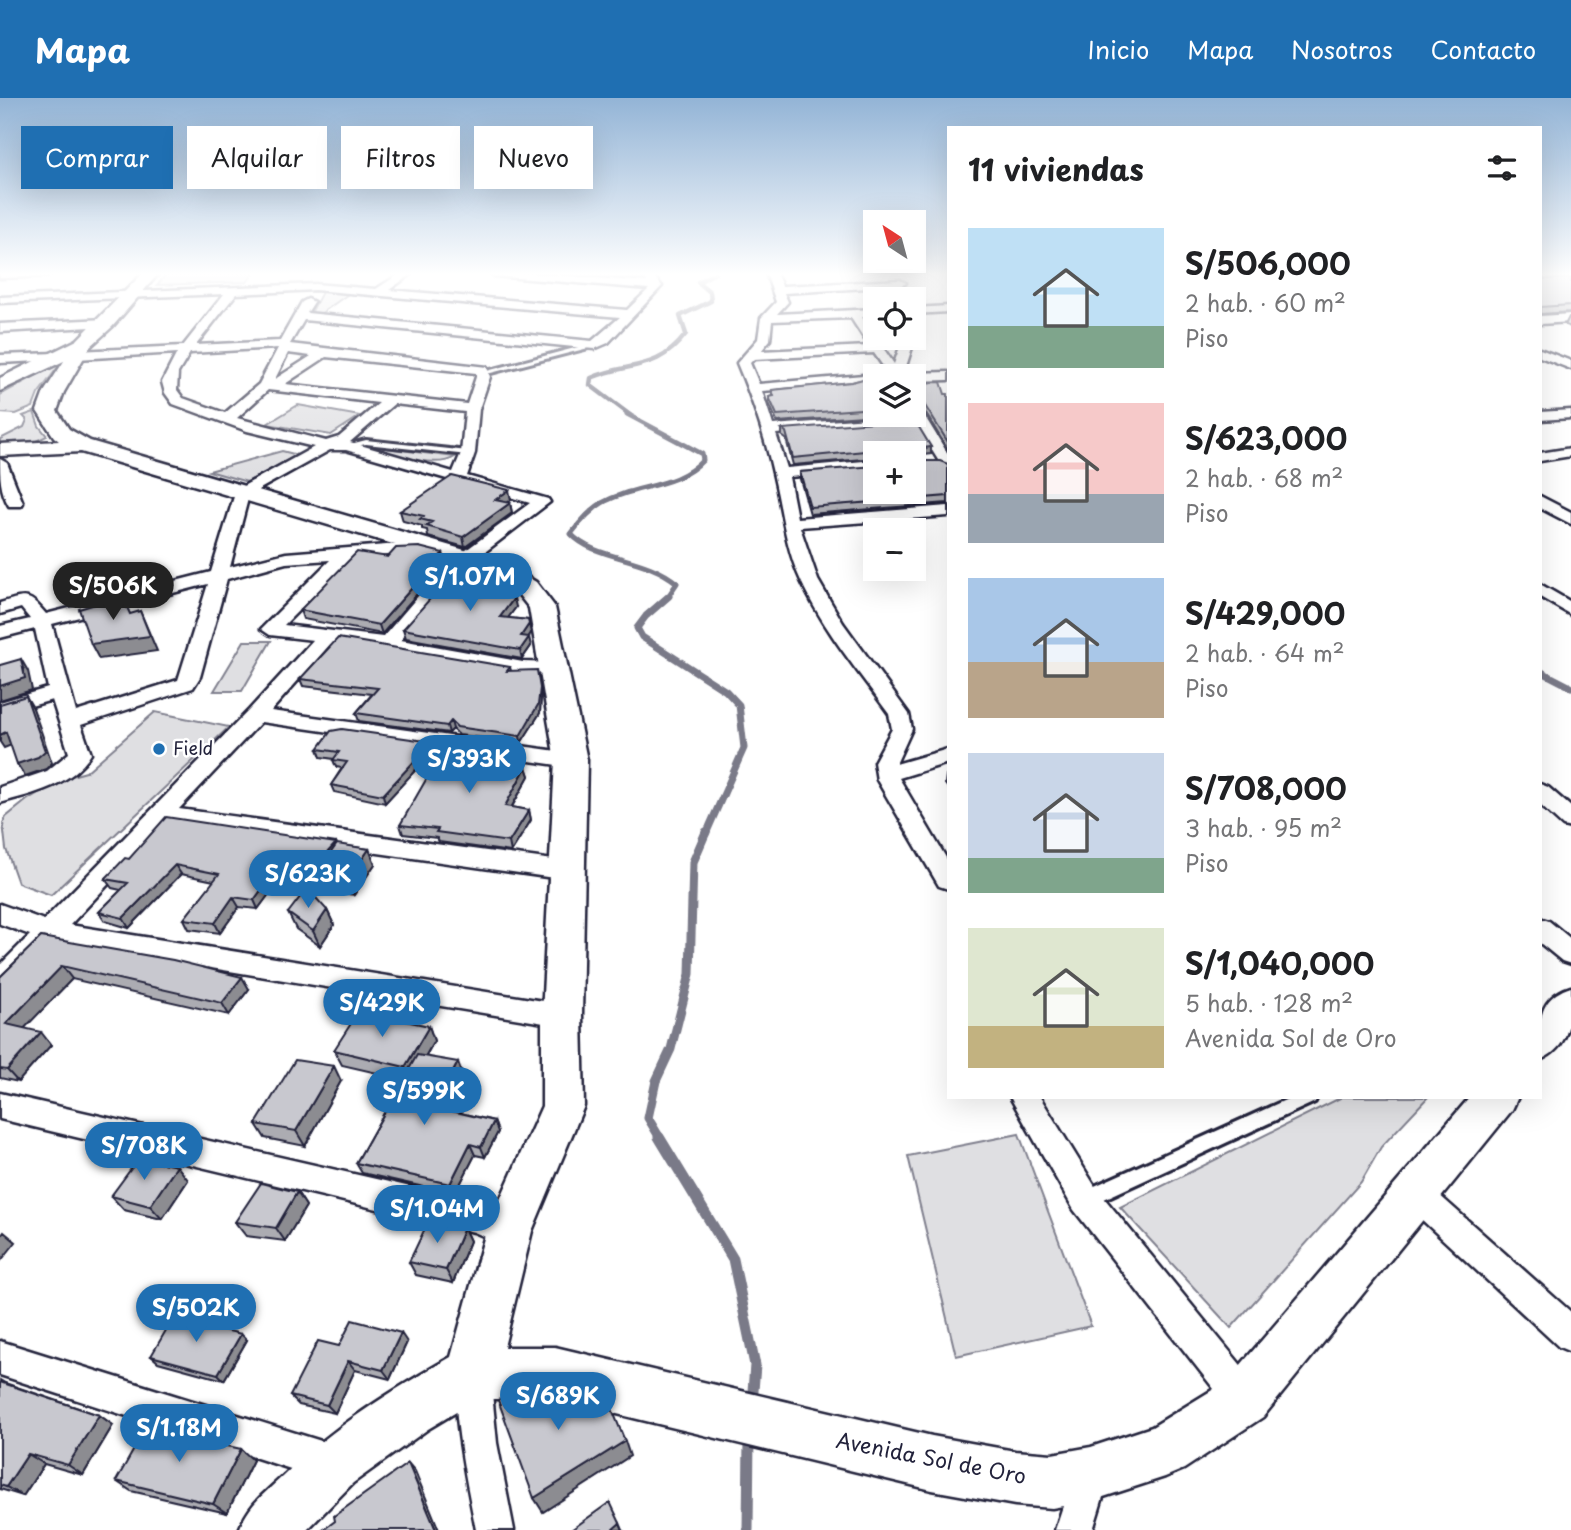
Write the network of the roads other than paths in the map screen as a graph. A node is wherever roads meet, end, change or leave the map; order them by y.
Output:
1 (90, 340) edge
2 (194, 340) edge
3 (288, 340) edge
4 (301, 340) edge
5 (481, 340) edge
6 (544, 340) edge
7 (604, 340) edge
8 (764, 340) edge
9 (594, 345) junction
10 (284, 347) junction
11 (188, 348) junction
12 (863, 349) edge
13 (80, 350) junction
14 (324, 353) junction
15 (1542, 354) edge
16 (750, 355) junction
17 (56, 357) junction
18 (461, 358) junction
19 (0, 359) edge
20 (1569, 363) edge
21 (1542, 365) edge
22 (483, 373) junction
23 (947, 376) edge
24 (926, 377) edge
25 (863, 379) edge
26 (0, 386) edge
27 (265, 386) junction
28 (754, 387) junction
29 (391, 400) junction
30 (472, 409) junction
31 (1571, 414) edge
32 (1542, 416) edge
33 (228, 418) junction
34 (863, 420) edge
35 (924, 427) edge
36 (766, 430) junction
37 (82, 446) junction
38 (327, 446) junction
39 (347, 446) junction
40 (1571, 452) edge
41 (468, 453) junction
42 (1542, 457) edge
43 (926, 461) edge
44 (947, 462) edge
45 (1, 464) edge
46 (863, 466) edge
47 (781, 473) junction
48 (459, 476) junction
49 (242, 493) junction
50 (1542, 502) edge
51 (15, 503) dead end
52 (947, 511) edge
53 (1571, 519) edge
54 (790, 523) junction
55 (429, 547) junction
56 (347, 552) junction
57 (466, 558) junction
58 (218, 575) junction
59 (1542, 590) edge
60 (0, 609) edge
61 (1571, 610) edge
62 (42, 621) junction
63 (0, 632) edge
64 (328, 635) junction
65 (388, 643) junction
66 (554, 669) junction
67 (59, 691) junction
68 (0, 709) edge
69 (256, 715) junction
70 (68, 722) junction
71 (947, 756) edge
72 (571, 760) junction
73 (887, 774) junction
74 (1542, 794) edge
75 (0, 796) edge
76 (161, 814) junction
77 (1571, 820) edge
78 (568, 872) junction
79 (947, 878) edge
80 (0, 914) edge
81 (1542, 930) edge
82 (48, 931) junction
83 (1571, 954) edge
84 (0, 982) edge
85 (1571, 1003) edge
86 (562, 1016) junction
87 (1542, 1040) edge
88 (1025, 1099) edge
89 (1305, 1099) edge
90 (1495, 1099) edge
91 (0, 1106) edge
92 (1417, 1195) junction
93 (1085, 1199) junction
94 (509, 1231) junction
95 (1571, 1335) edge
96 (0, 1358) edge
97 (472, 1373) junction
98 (1245, 1399) junction
99 (334, 1464) junction
100 (1091, 1474) junction
101 (267, 1530) edge
102 (495, 1530) edge
103 (1073, 1530) edge

1 - 13 street
2 - 11 street
3 - 10 street
4 - 10 street
5 - 18 street
6 - 9 street
7 - 9 street
8 - 16 street
9 - 22 lane
10 - 11 street
10 - 14 street
10 - 27 street
11 - 13 street
11 - 33 street
12 - 16 street
13 - 17 street
13 - 37 street
14 - 18 street
14 - 27 street
15 - 20 street
16 - 28 street
17 - 19 street
17 - 26 street
18 - 22 street
20 - 21 street
22 - 30 street
23 - 24 street
25 - 28 street
27 - 29 street
27 - 33 street
28 - 36 street
29 - 30 street
29 - 38 street
30 - 41 street
31 - 32 street
33 - 38 street
34 - 36 street
35 - 44 street
36 - 47 street
37 - 45 street
37 - 49 street
38 - 39 street
38 - 49 street
39 - 41 lane
39 - 48 street
40 - 42 street
41 - 48 street
43 - 44 street
45 - 51 street
46 - 47 street
47 - 54 street
48 - 57 street
49 - 55 street
49 - 58 street
50 - 53 street
52 - 54 street
54 - 73 street
55 - 56 street
55 - 57 street
56 - 58 street
56 - 64 street
57 - 65 street
57 - 66 street
58 - 62 street
58 - 70 street
59 - 61 street
60 - 62 street
62 - 63 street
62 - 67 street
64 - 65 street
64 - 69 street
65 - 66 street
66 - 72 street
67 - 68 street
67 - 70 street
69 - 72 street
69 - 76 street
70 - 75 street
71 - 73 street
72 - 78 street
73 - 79 street
74 - 77 street
76 - 78 street
76 - 82 street
78 - 86 street
80 - 82 street
81 - 83 street
82 - 84 street
82 - 86 street
85 - 87 street
86 - 94 street
88 - 93 street
89 - 93 lane
90 - 92 street, Avenida Sol de Oro
91 - 94 street
92 - 95 street
92 - 98 street, Avenida Sol de Oro
93 - 98 street
94 - 97 street
96 - 99 street
97 - 99 street
97 - 100 street, Avenida Sol de Oro
97 - 102 street
98 - 100 street, Avenida Sol de Oro
99 - 101 street
100 - 103 street

